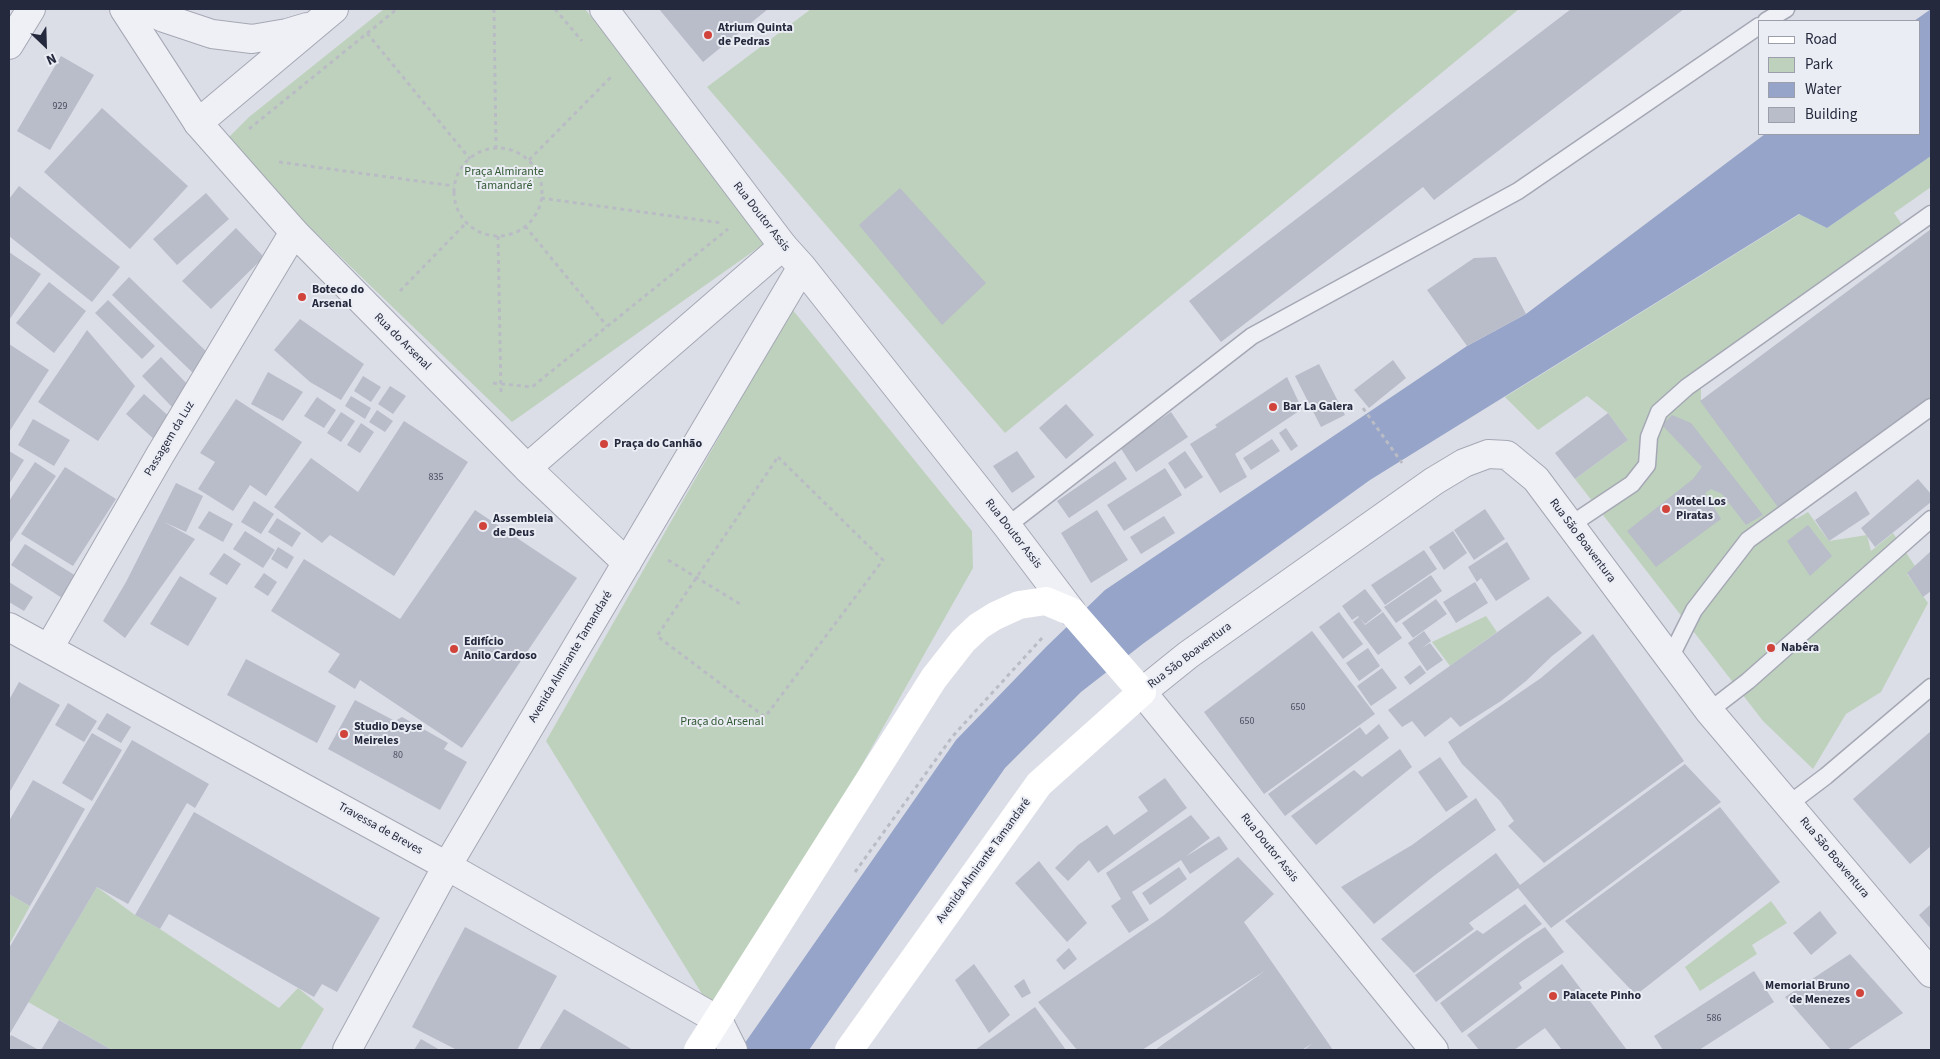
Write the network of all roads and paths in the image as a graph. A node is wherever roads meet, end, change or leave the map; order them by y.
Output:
1 (31, 9) edge
2 (124, 9) edge
3 (145, 9) edge
4 (397, 9) edge
5 (494, 9) edge
6 (555, 9) edge
7 (604, 9) edge
8 (1786, 9) edge
9 (324, 17) edge
10 (1768, 20) edge
11 (1758, 27) edge
12 (367, 33) junction
13 (9, 45) edge
14 (586, 47) dead end
15 (605, 69) dead end
16 (611, 77) junction
17 (617, 84) dead end
18 (198, 123) junction
19 (245, 132) dead end
20 (496, 148) junction
21 (470, 159) junction
22 (528, 160) junction
23 (234, 164) junction
24 (454, 186) junction
25 (541, 198) junction
26 (1931, 214) edge
27 (466, 223) junction
28 (525, 226) junction
29 (294, 232) junction
30 (498, 236) junction
31 (782, 246) junction
32 (802, 267) junction
33 (395, 296) dead end
34 (607, 326) junction
35 (484, 381) dead end
36 (501, 384) junction
37 (1931, 407) edge
38 (1363, 408) dead end
39 (505, 446) junction
40 (1403, 465) dead end
41 (527, 468) junction
42 (1931, 519) edge
43 (1007, 526) junction
44 (1569, 526) junction
45 (667, 559) dead end
46 (627, 563) junction
47 (696, 578) junction
48 (740, 604) dead end
49 (1072, 612) junction
50 (9, 627) edge
51 (1044, 636) dead end
52 (49, 648) junction
53 (1670, 658) junction
54 (1931, 687) edge
55 (1142, 692) junction
56 (1709, 711) junction
57 (1789, 804) junction
58 (447, 866) junction
59 (849, 880) dead end
60 (1931, 973) edge
61 (727, 1038) edge
62 (347, 1050) edge
63 (698, 1050) edge
64 (849, 1050) edge
65 (1434, 1050) edge

1 - 13 street
2 - 18 street, Rua do Arsenal
3 - 9 street
4 - 12 path
5 - 20 path
6 - 14 path
7 - 31 street, Rua Doutor Assis
8 - 10 lane
9 - 18 street
11 - 43 lane
12 - 19 path
12 - 21 path
15 - 16 path
16 - 17 path
16 - 22 path
18 - 23 street, Rua do Arsenal
20 - 21 path
20 - 22 path
21 - 24 path
22 - 25 path
23 - 24 path
23 - 29 street, Rua do Arsenal
24 - 27 path
25 - 28 path
25 - 34 path
26 - 44 lane
27 - 30 path
27 - 33 path
28 - 30 path
28 - 34 path
29 - 39 street, Rua do Arsenal
29 - 52 street, Passagem da Luz
30 - 36 path
31 - 32 street, Rua Doutor Assis
31 - 41 street
32 - 43 street, Rua Doutor Assis
32 - 46 street, Avenida Almirante Tamandaré
34 - 36 path
35 - 36 path
36 - 39 path
37 - 53 lane
38 - 40 path
39 - 41 street, Rua do Arsenal
41 - 46 street, Rua do Arsenal
42 - 56 lane
43 - 49 street, Rua Doutor Assis
44 - 53 street, Rua São Boaventura
44 - 55 street, Rua São Boaventura
45 - 47 path
46 - 58 street, Avenida Almirante Tamandaré
47 - 47 path
47 - 48 path
49 - 55 main road, Rua Doutor Assis
49 - 61 main road
50 - 52 street, Travessa de Breves
51 - 59 path
52 - 58 street, Travessa de Breves
53 - 56 street, Rua São Boaventura
54 - 57 lane
55 - 64 main road, Avenida Almirante Tamandaré
55 - 65 street, Rua Doutor Assis
56 - 57 street, Rua São Boaventura
57 - 60 street, Rua São Boaventura
58 - 61 street, Travessa de Breves
58 - 62 street, Avenida Almirante Tamandaré
61 - 63 main road

